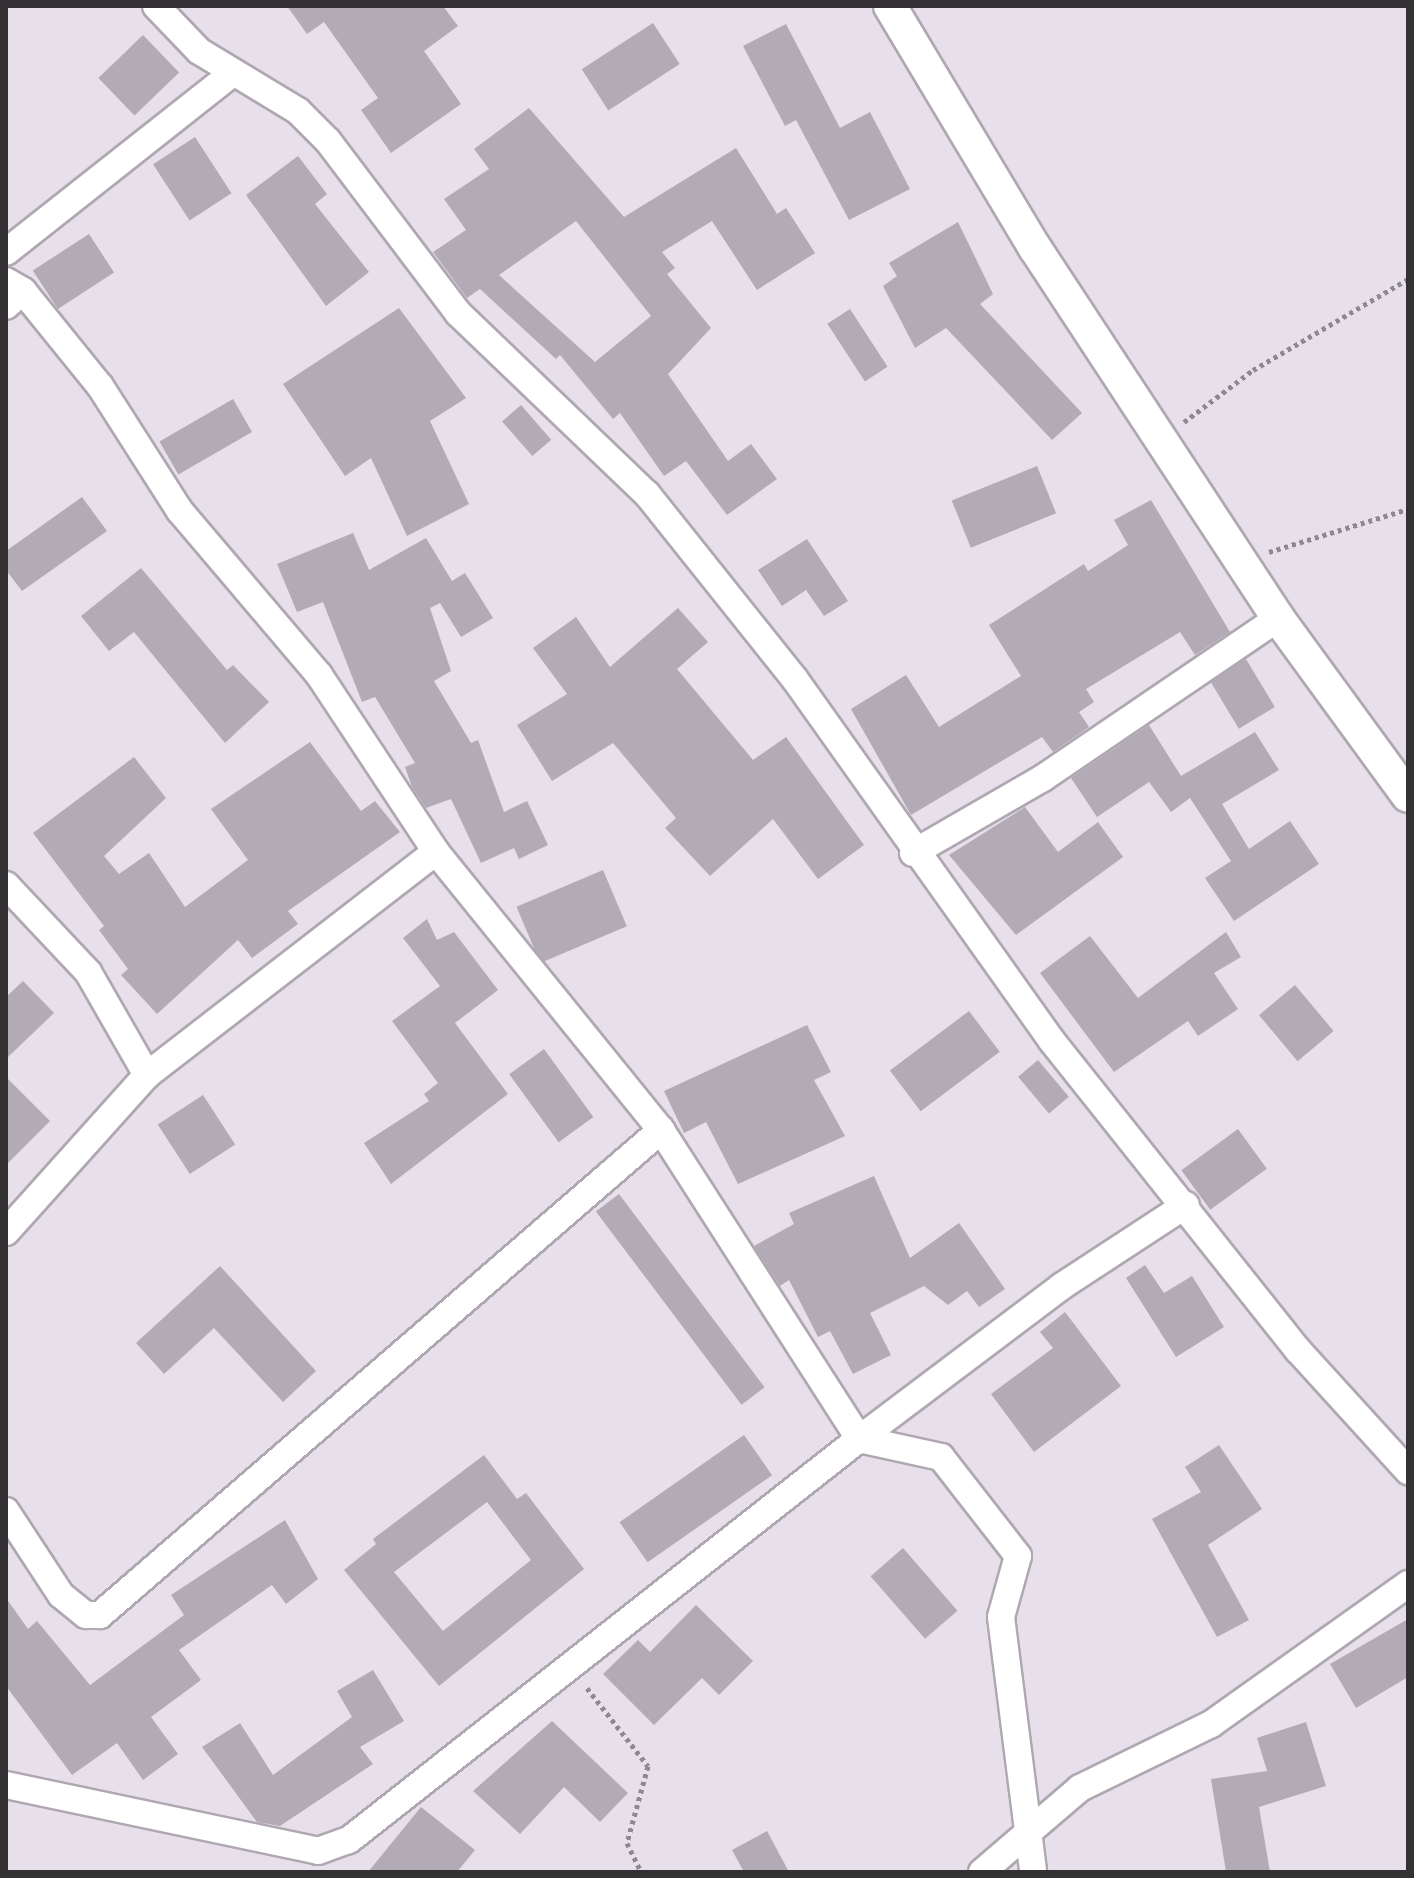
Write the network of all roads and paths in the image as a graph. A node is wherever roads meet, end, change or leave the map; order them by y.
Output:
1 (156, 6) edge
2 (890, 6) edge
3 (230, 75) junction
4 (6, 252) edge
5 (1408, 279) edge
6 (12, 293) edge
7 (1161, 440) junction
8 (1408, 509) edge
9 (1241, 562) junction
10 (1278, 618) junction
11 (1408, 796) edge
12 (436, 852) junction
13 (913, 853) junction
14 (6, 885) edge
15 (147, 1075) junction
16 (661, 1130) junction
17 (1186, 1205) junction
18 (6, 1232) edge
19 (859, 1439) junction
20 (1408, 1471) edge
21 (6, 1511) edge
22 (1408, 1584) edge
23 (572, 1668) junction
24 (6, 1785) edge
25 (1025, 1831) junction
26 (641, 1872) edge
27 (982, 1872) edge
28 (1033, 1872) edge

1 - 3 street
2 - 7 street
3 - 4 street
3 - 13 street
5 - 7 path
6 - 12 street
7 - 9 street
8 - 9 path
9 - 10 street
10 - 11 street
10 - 13 street
12 - 15 street
12 - 16 street
13 - 17 street
14 - 15 street
15 - 18 street
16 - 19 street
16 - 21 street
17 - 19 street
17 - 20 street
19 - 23 street
19 - 25 street
22 - 25 street
23 - 24 street
23 - 26 path
25 - 27 street
25 - 28 street

